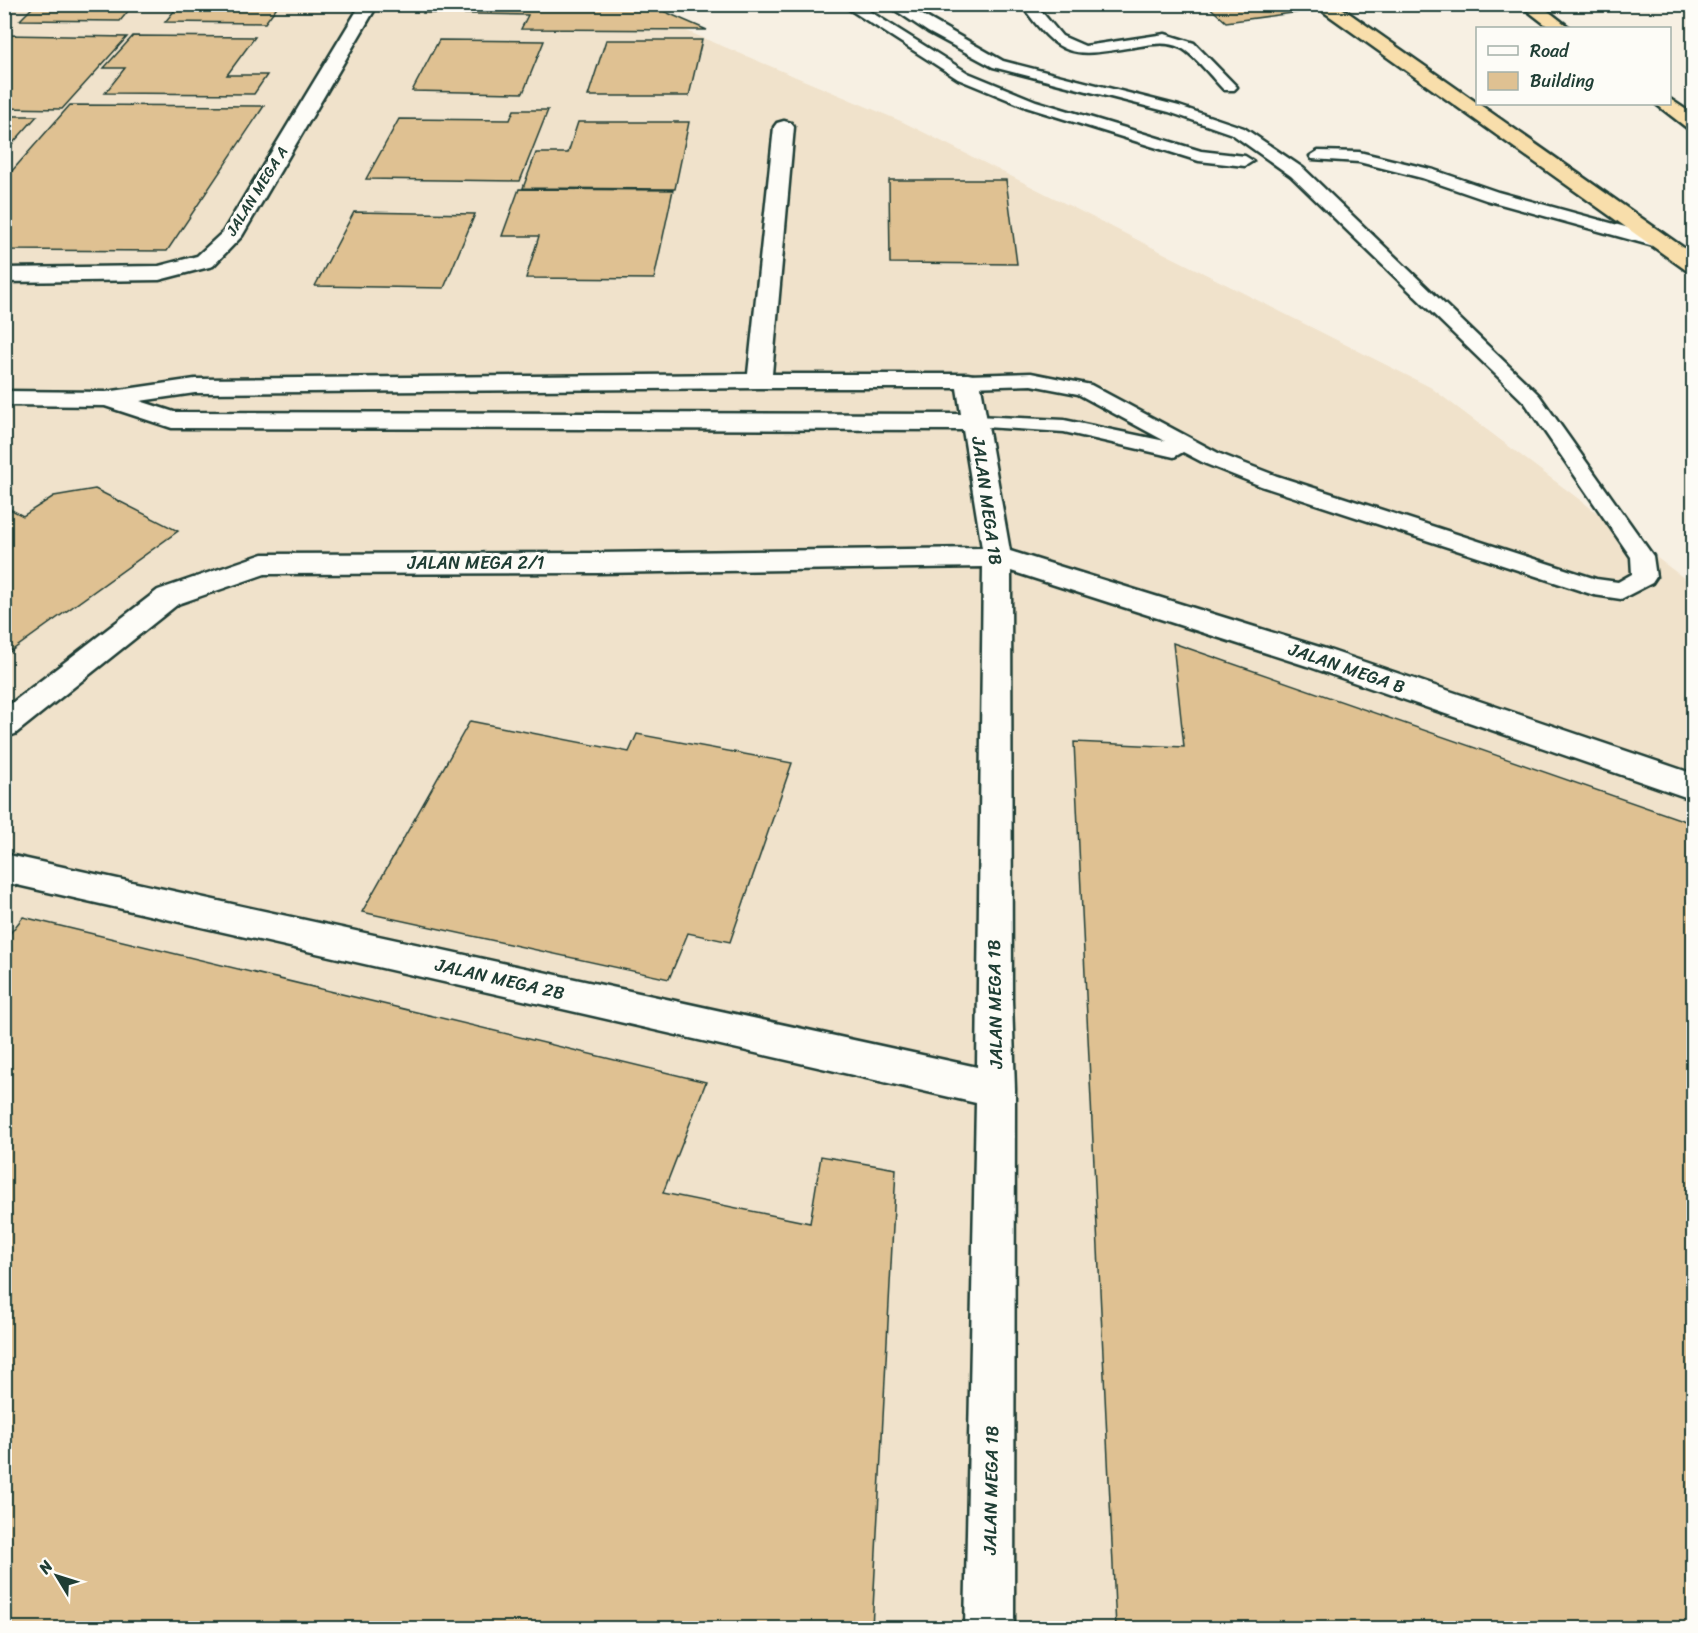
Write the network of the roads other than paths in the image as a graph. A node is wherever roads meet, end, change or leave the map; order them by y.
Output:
1 (370, 4) edge
2 (848, 4) edge
3 (893, 4) edge
4 (1028, 4) edge
5 (1527, 4) edge
6 (1330, 9) dead end
7 (1560, 27) edge
8 (1229, 87) dead end
9 (1666, 105) edge
10 (1694, 124) edge
11 (784, 127) dead end
12 (1318, 156) dead end
13 (1245, 161) dead end
14 (1663, 243) junction
15 (1694, 265) edge
16 (4, 275) edge
17 (759, 381) junction
18 (968, 381) junction
19 (4, 398) edge
20 (106, 399) junction
21 (975, 422) junction
22 (1213, 459) junction
23 (997, 557) junction
24 (4, 726) edge
25 (1694, 787) edge
26 (4, 868) edge
27 (996, 1089) junction
28 (990, 1629) edge

1 - 16 street, JALAN MEGA A
2 - 13 lane
3 - 22 lane
4 - 8 lane
5 - 7 highway
6 - 14 highway
9 - 10 highway
11 - 17 street
12 - 14 lane
14 - 15 highway
17 - 18 street
17 - 20 street
18 - 21 street, JALAN MEGA 1B
18 - 22 lane
19 - 20 street
20 - 21 street
21 - 22 lane
21 - 23 street, JALAN MEGA 1B
23 - 24 street, JALAN MEGA 2/1
23 - 25 street, JALAN MEGA B
23 - 27 street, JALAN MEGA 1B
26 - 27 street, JALAN MEGA 2B
27 - 28 street, JALAN MEGA 1B

